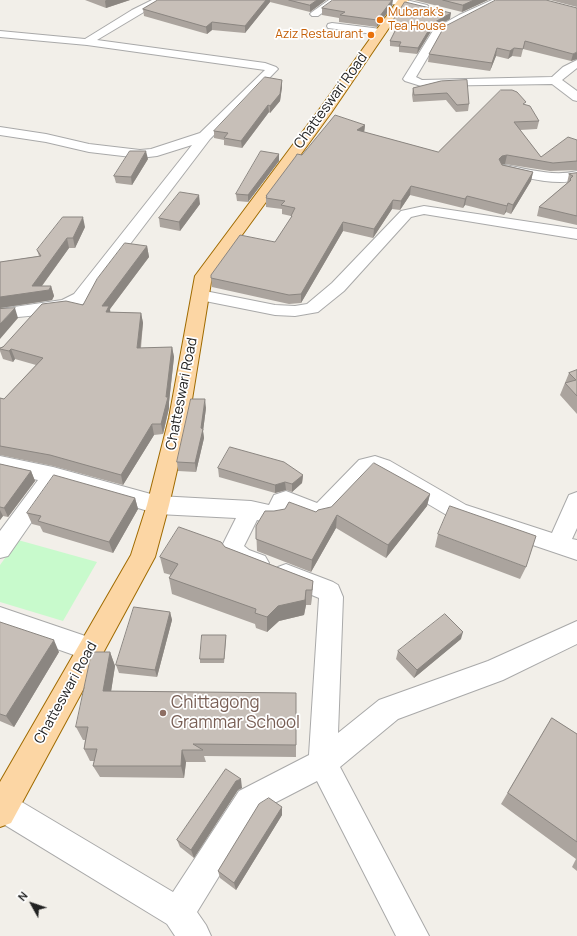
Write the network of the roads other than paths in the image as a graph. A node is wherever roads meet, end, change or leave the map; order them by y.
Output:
1 (159, 0) edge
2 (335, 0) edge
3 (378, 0) edge
4 (500, 0) edge
5 (402, 1) edge
6 (432, 10) edge
7 (448, 13) edge
8 (463, 17) junction
9 (381, 32) junction
10 (0, 34) edge
11 (86, 42) junction
12 (577, 63) edge
13 (555, 80) junction
14 (577, 97) edge
15 (0, 131) edge
16 (205, 136) junction
17 (505, 169) edge
18 (577, 175) edge
19 (577, 234) edge
20 (200, 295) junction
21 (38, 309) junction
22 (0, 314) edge
23 (24, 325) edge
24 (0, 464) edge
25 (53, 475) junction
26 (577, 501) edge
27 (158, 505) junction
28 (250, 510) junction
29 (568, 547) edge
30 (0, 549) edge
31 (0, 618) edge
32 (577, 632) edge
33 (91, 649) junction
34 (323, 764) junction
35 (1, 808) edge
36 (186, 924) edge
37 (413, 936) edge

1 - 11 street
2 - 9 street
3 - 5 street
4 - 8 street
5 - 6 street
5 - 9 main road, Chatteswari Road
7 - 8 street
8 - 13 street
9 - 20 main road, Chatteswari Road
10 - 11 street
11 - 16 street
12 - 13 street
13 - 14 street
15 - 16 street
16 - 21 street
17 - 18 street
19 - 20 street
20 - 27 main road, Chatteswari Road
21 - 22 street
21 - 23 street
24 - 25 street
25 - 27 street
25 - 30 street
26 - 29 street
27 - 28 street
27 - 33 main road, Chatteswari Road
28 - 29 street
28 - 34 street
31 - 33 street
32 - 34 street
33 - 35 main road, Chatteswari Road
34 - 36 street
34 - 37 street
35 - 36 street

